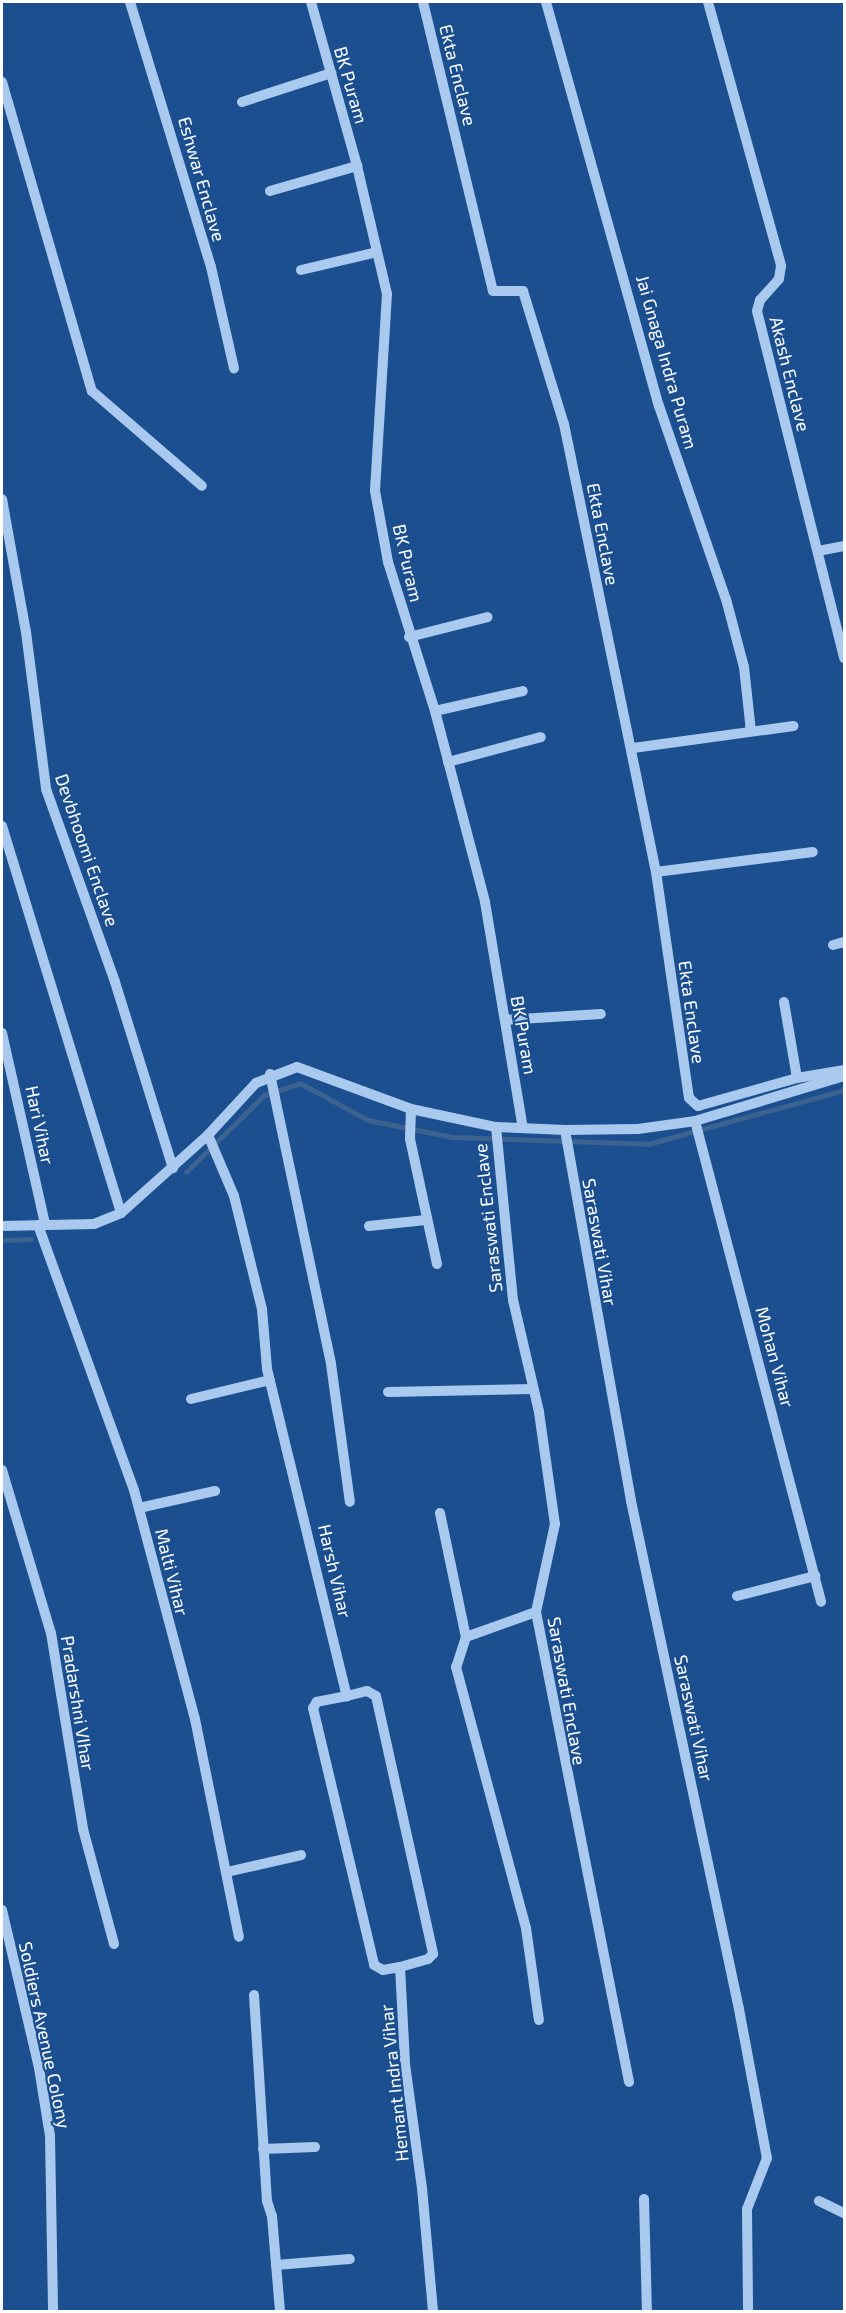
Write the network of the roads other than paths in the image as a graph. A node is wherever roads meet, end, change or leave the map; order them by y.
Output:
1 (130, 2) edge
2 (311, 2) edge
3 (423, 2) edge
4 (546, 2) edge
5 (708, 2) edge
6 (331, 73) junction
7 (2, 82) edge
8 (242, 102) dead end
9 (357, 166) junction
10 (270, 190) dead end
11 (377, 252) junction
12 (301, 270) dead end
13 (234, 368) dead end
14 (202, 486) dead end
15 (2, 500) edge
16 (844, 546) edge
17 (818, 551) junction
18 (488, 617) dead end
19 (409, 637) junction
20 (844, 658) edge
21 (523, 691) dead end
22 (435, 711) junction
23 (794, 726) dead end
24 (751, 732) junction
25 (541, 737) dead end
26 (633, 748) junction
27 (448, 762) junction
28 (2, 826) edge
29 (813, 852) dead end
30 (656, 872) junction
31 (784, 1002) dead end
32 (601, 1014) dead end
33 (505, 1020) junction
34 (2, 1033) edge
35 (844, 1070) edge
36 (270, 1074) junction
37 (844, 1077) edge
38 (797, 1078) junction
39 (410, 1115) junction
40 (696, 1124) junction
41 (523, 1128) junction
42 (496, 1131) junction
43 (565, 1133) junction
44 (209, 1138) junction
45 (173, 1168) junction
46 (121, 1213) junction
47 (426, 1220) junction
48 (41, 1224) junction
49 (2, 1226) edge
50 (369, 1226) dead end
51 (437, 1264) dead end
52 (270, 1380) junction
53 (532, 1389) junction
54 (388, 1392) dead end
55 (191, 1399) dead end
56 (2, 1470) edge
57 (215, 1491) dead end
58 (350, 1502) dead end
59 (139, 1508) junction
60 (440, 1513) dead end
61 (815, 1576) junction
62 (737, 1596) dead end
63 (821, 1602) dead end
64 (536, 1612) junction
65 (466, 1637) junction
66 (347, 1696) junction
67 (301, 1855) dead end
68 (227, 1872) junction
69 (2, 1910) edge
70 (239, 1937) dead end
71 (114, 1944) dead end
72 (399, 1967) junction
73 (254, 1995) dead end
74 (539, 2020) dead end
75 (629, 2082) dead end
76 (315, 2147) dead end
77 (263, 2149) junction
78 (644, 2199) dead end
79 (819, 2201) dead end
80 (844, 2213) edge
81 (350, 2259) dead end
82 (276, 2265) junction
83 (53, 2312) edge
84 (280, 2312) edge
85 (433, 2312) edge
86 (647, 2312) edge
87 (748, 2312) edge

1 - 13 street, Eshwar Enclave
2 - 6 street, BK Puram
3 - 26 street, Ekta Enclave
4 - 24 street, Jai Gnaga Indra Puram
5 - 17 street, Akash Enclave
6 - 8 street
6 - 9 street, BK Puram
7 - 14 street
9 - 10 street
9 - 11 street, BK Puram
11 - 12 street
11 - 19 street, BK Puram
15 - 45 street, Devbhoomi Enclave
16 - 17 street
17 - 20 street, Akash Enclave
18 - 19 street
19 - 22 street, BK Puram
21 - 22 street
22 - 27 street, BK Puram
23 - 24 street
24 - 26 street
25 - 27 street
26 - 30 street, Ekta Enclave
27 - 33 street, BK Puram
28 - 46 street
29 - 30 street
30 - 38 street, Ekta Enclave
31 - 38 street
32 - 33 street
33 - 41 street, BK Puram
34 - 48 street, Hari Vihar
35 - 38 street
36 - 39 street
36 - 44 street
36 - 58 street
37 - 40 street
39 - 42 street
39 - 47 street
40 - 43 street
40 - 61 street, Mohan Vihar
41 - 42 street
41 - 43 street
42 - 53 street, Saraswati Enclave
43 - 87 street, Saraswati Vihar
44 - 45 street
44 - 52 street, Harsh Vihar
45 - 46 street
46 - 48 street
47 - 50 street
47 - 51 street
48 - 49 street
48 - 59 street, Malti Vihar
52 - 55 street
52 - 66 street, Harsh Vihar
53 - 54 street
53 - 64 street, Saraswati Enclave
56 - 71 street, Pradarshni VIhar
57 - 59 street
59 - 68 street, Malti Vihar
60 - 65 street
61 - 62 street
61 - 63 street, Mohan Vihar
64 - 65 street
64 - 75 street, Saraswati Enclave
65 - 74 street
66 - 72 street
66 - 72 street
67 - 68 street
68 - 70 street, Malti Vihar
69 - 83 street, Soldiers Avenue Colony
72 - 85 street, Hemant Indra Vihar
73 - 77 street
76 - 77 street
77 - 82 street
78 - 86 street
79 - 80 street
81 - 82 street
82 - 84 street

